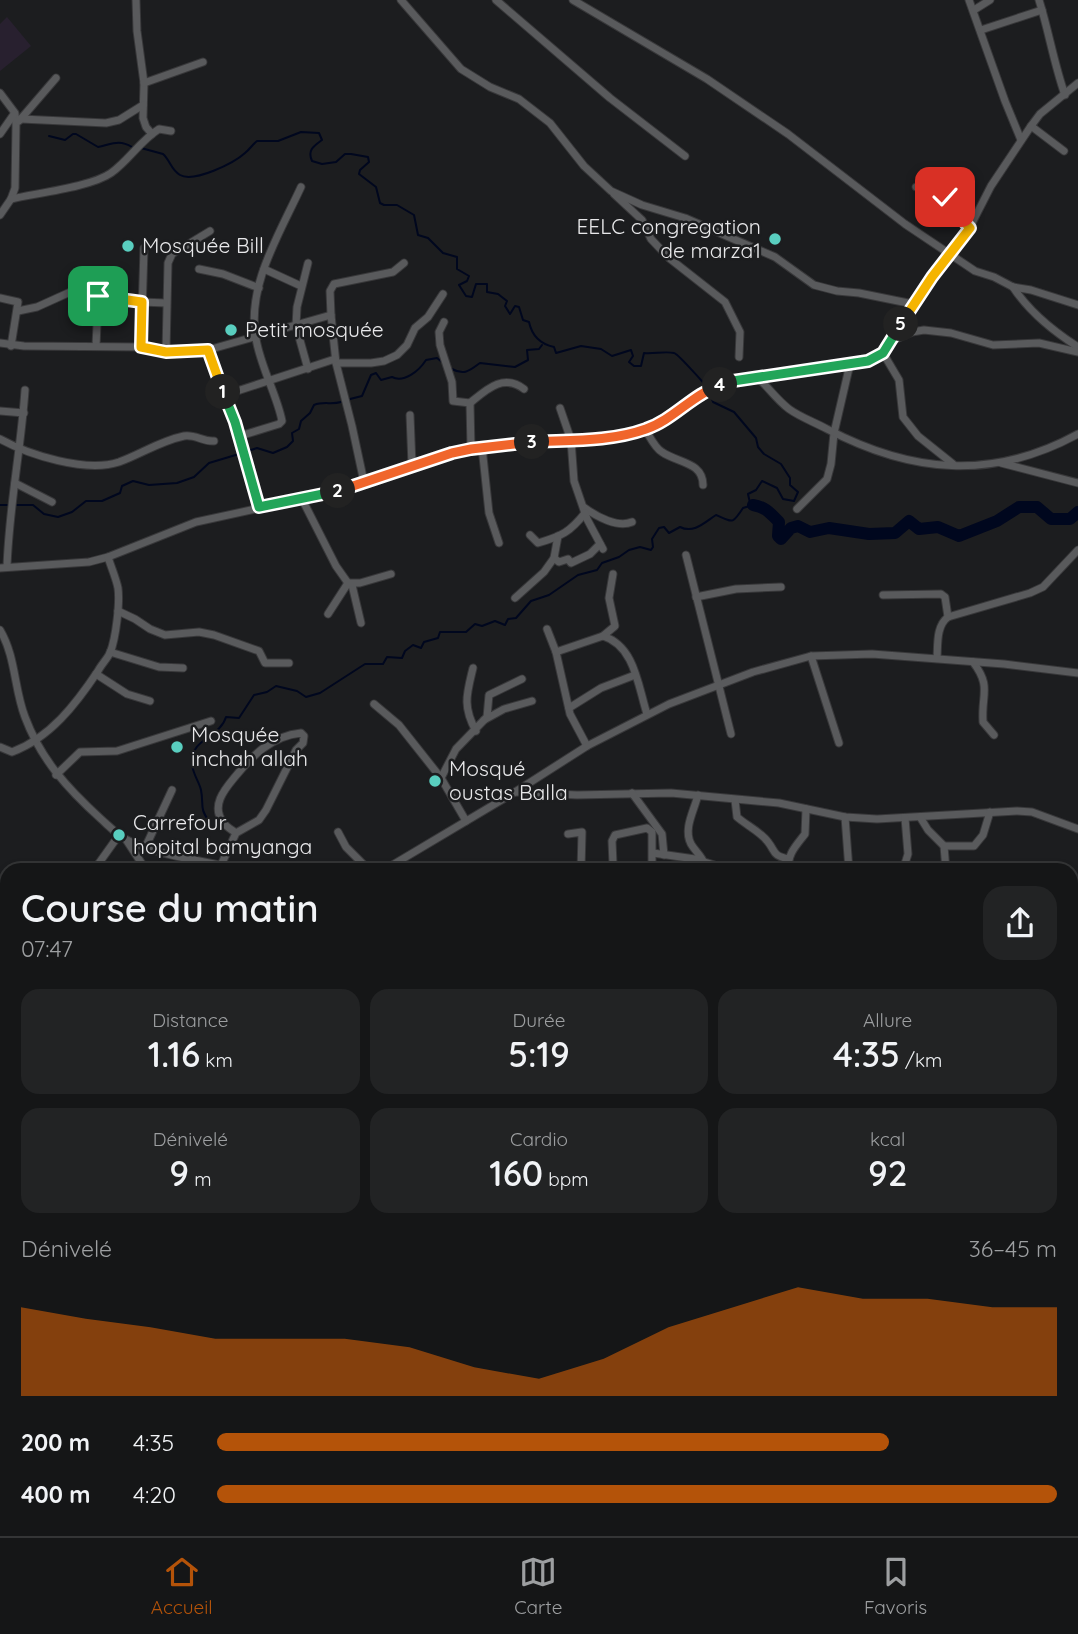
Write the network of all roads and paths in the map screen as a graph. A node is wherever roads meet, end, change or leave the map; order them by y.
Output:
1 (136, 0) edge
2 (401, 0) edge
3 (496, 0) edge
4 (573, 0) edge
5 (970, 0) edge
6 (990, 0) edge
7 (1039, 0) edge
8 (974, 10) junction
9 (1042, 10) junction
10 (981, 30) junction
11 (203, 62) dead end
12 (56, 78) dead end
13 (144, 83) junction
14 (1078, 83) edge
15 (0, 93) edge
16 (1065, 95) junction
17 (143, 105) junction
18 (17, 119) junction
19 (1031, 126) junction
20 (171, 131) dead end
21 (0, 134) edge
22 (152, 134) junction
23 (1021, 140) junction
24 (1064, 151) dead end
25 (685, 156) dead end
26 (301, 187) dead end
27 (916, 187) dead end
28 (611, 191) junction
29 (11, 199) junction
30 (0, 215) edge
31 (970, 228) junction
32 (211, 231) dead end
33 (144, 248) dead end
34 (948, 254) junction
35 (404, 262) dead end
36 (308, 264) dead end
37 (264, 268) junction
38 (199, 269) dead end
39 (302, 286) junction
40 (1013, 287) junction
41 (259, 288) junction
42 (443, 294) dead end
43 (98, 296) junction
44 (0, 298) edge
45 (142, 302) junction
46 (166, 303) junction
47 (912, 304) junction
48 (1078, 305) edge
49 (18, 310) junction
50 (331, 315) junction
51 (444, 322) dead end
52 (296, 326) junction
53 (256, 337) junction
54 (891, 341) junction
55 (0, 343) edge
56 (11, 346) junction
57 (96, 346) junction
58 (141, 347) junction
59 (1078, 349) edge
60 (208, 350) junction
61 (166, 352) junction
62 (883, 353) junction
63 (739, 357) dead end
64 (335, 361) junction
65 (850, 364) junction
66 (308, 369) junction
67 (758, 378) junction
68 (268, 382) junction
69 (524, 388) dead end
70 (25, 390) dead end
71 (225, 396) junction
72 (470, 403) junction
73 (560, 408) dead end
74 (0, 411) edge
75 (24, 413) junction
76 (410, 415) dead end
77 (645, 429) junction
78 (834, 433) junction
79 (1078, 434) edge
80 (0, 439) edge
81 (240, 439) junction
82 (571, 440) junction
83 (214, 441) dead end
84 (482, 447) junction
85 (20, 449) junction
86 (471, 449) junction
87 (1000, 463) junction
88 (412, 465) junction
89 (956, 466) junction
90 (364, 482) junction
91 (15, 483) junction
92 (1078, 483) edge
93 (703, 485) dead end
94 (302, 499) junction
95 (52, 502) dead end
96 (259, 507) junction
97 (797, 509) dead end
98 (584, 510) junction
99 (632, 522) dead end
100 (530, 535) dead end
101 (558, 536) junction
102 (499, 542) dead end
103 (1078, 550) edge
104 (686, 555) dead end
105 (108, 557) junction
106 (554, 558) junction
107 (1075, 558) edge
108 (4, 567) edge
109 (391, 573) dead end
110 (613, 574) dead end
111 (350, 584) junction
112 (781, 587) dead end
113 (883, 594) dead end
114 (696, 597) junction
115 (515, 598) dead end
116 (118, 611) junction
117 (328, 614) dead end
118 (948, 617) junction
119 (361, 622) dead end
120 (548, 629) dead end
121 (0, 630) edge
122 (603, 636) junction
123 (110, 652) junction
124 (556, 652) junction
125 (811, 656) junction
126 (937, 659) junction
127 (973, 662) junction
128 (289, 663) dead end
129 (183, 668) dead end
130 (473, 668) dead end
131 (1078, 673) edge
132 (96, 674) junction
133 (635, 675) junction
134 (522, 679) dead end
135 (718, 684) junction
136 (150, 701) dead end
137 (532, 701) dead end
138 (374, 704) dead end
139 (569, 708) junction
140 (647, 714) junction
141 (211, 721) dead end
142 (482, 721) junction
143 (476, 731) junction
144 (732, 734) dead end
145 (994, 735) dead end
146 (35, 741) junction
147 (839, 743) dead end
148 (587, 746) junction
149 (0, 747) edge
150 (56, 775) junction
151 (441, 778) junction
152 (172, 790) dead end
153 (516, 792) junction
154 (632, 793) junction
155 (698, 795) junction
156 (735, 800) junction
157 (806, 809) junction
158 (990, 812) junction
159 (845, 817) junction
160 (920, 817) junction
161 (905, 818) junction
162 (466, 821) junction
163 (1078, 829) edge
164 (338, 832) dead end
165 (236, 833) junction
166 (568, 834) dead end
167 (119, 835) junction
168 (127, 840) junction
169 (944, 846) junction
170 (145, 848) junction
171 (653, 853) junction
172 (663, 855) junction
173 (788, 859) junction
174 (99, 863) edge
175 (142, 863) edge
176 (216, 863) edge
177 (221, 863) edge
178 (362, 863) edge
179 (396, 863) edge
180 (581, 863) edge
181 (614, 863) edge
182 (652, 863) edge
183 (704, 863) joint
184 (788, 863) edge
185 (848, 863) edge
186 (905, 863) edge
187 (945, 863) edge

1 - 13 street
2 - 28 street
3 - 25 street
4 - 34 street
5 - 8 street
6 - 8 street
7 - 9 street
8 - 10 street
9 - 10 street
9 - 16 street
10 - 23 street
11 - 13 street
12 - 18 street
13 - 17 street
14 - 16 street
15 - 18 street
16 - 19 street
17 - 18 street
17 - 22 street
18 - 21 street
18 - 29 street
19 - 23 street
19 - 24 street
20 - 22 street
22 - 29 street
23 - 31 street
26 - 37 street
27 - 31 street
28 - 47 street
28 - 63 street
29 - 30 street
31 - 34 street
32 - 46 street
33 - 45 street
34 - 40 street
34 - 47 street
35 - 50 street
36 - 39 street
37 - 39 street
37 - 41 street
38 - 41 street
39 - 52 street
40 - 48 street
40 - 59 street
41 - 53 street
42 - 64 street
43 - 45 street
43 - 49 street
43 - 57 street
44 - 49 street
45 - 46 street
45 - 58 street
46 - 61 street
47 - 54 street
49 - 56 street
50 - 52 street
50 - 64 street
51 - 72 street
52 - 53 street
52 - 66 street
53 - 60 street
53 - 68 street
54 - 59 street
54 - 62 street
55 - 56 street
56 - 57 street
57 - 58 street
58 - 61 street
60 - 61 street
60 - 71 street
62 - 65 street
62 - 89 street
64 - 66 street
64 - 90 street
65 - 67 street
65 - 78 street
66 - 68 street
67 - 77 street
67 - 78 street
68 - 71 street
68 - 81 street
69 - 72 street
70 - 75 street
71 - 81 street
72 - 86 street
73 - 82 street
74 - 75 street
75 - 85 street
76 - 88 street
77 - 82 street
77 - 93 street
78 - 89 street
78 - 97 street
79 - 87 street
80 - 85 street
81 - 96 street
82 - 84 street
82 - 98 street
83 - 85 street
84 - 86 street
84 - 102 street
85 - 91 street
86 - 88 street
87 - 89 street
87 - 92 street
88 - 90 street
90 - 94 street
91 - 95 street
91 - 108 street
94 - 96 street
94 - 111 street
96 - 105 street
98 - 99 street
98 - 101 street
98 - 106 street
100 - 101 street
101 - 106 street
103 - 107 street
104 - 114 street
105 - 108 street
105 - 116 street
106 - 115 street
107 - 118 street
109 - 111 street
110 - 122 street
111 - 117 street
111 - 119 street
112 - 114 street
113 - 118 street
114 - 135 street
116 - 123 street
116 - 128 street
118 - 126 street
120 - 124 street
121 - 146 street
122 - 124 street
122 - 133 street
123 - 129 street
123 - 132 street
124 - 139 street
125 - 126 street
125 - 135 street
125 - 147 street
126 - 127 street
127 - 131 street
127 - 145 street
130 - 143 street
132 - 136 street
132 - 146 street
133 - 139 street
133 - 140 street
134 - 142 street
135 - 140 street
135 - 144 street
137 - 142 street
138 - 151 street
139 - 148 street
140 - 148 street
141 - 150 street
142 - 143 street
143 - 151 street
146 - 149 street
146 - 150 street
148 - 153 street
150 - 167 street
151 - 162 street
152 - 170 street
153 - 154 street
153 - 162 street
154 - 155 street
154 - 172 street
155 - 156 street
155 - 183 street
156 - 157 street
156 - 173 street
157 - 159 street
157 - 173 street
158 - 160 street
158 - 163 street
158 - 169 street
159 - 161 street
159 - 185 street
160 - 161 street
160 - 169 street
161 - 186 street
162 - 179 street
164 - 178 street
165 - 165 street
165 - 177 street
166 - 180 street
167 - 168 street
167 - 174 street
168 - 170 street
168 - 175 street
169 - 187 street
170 - 176 street
171 - 172 street
171 - 181 street
171 - 182 street
172 - 183 street
173 - 184 street

